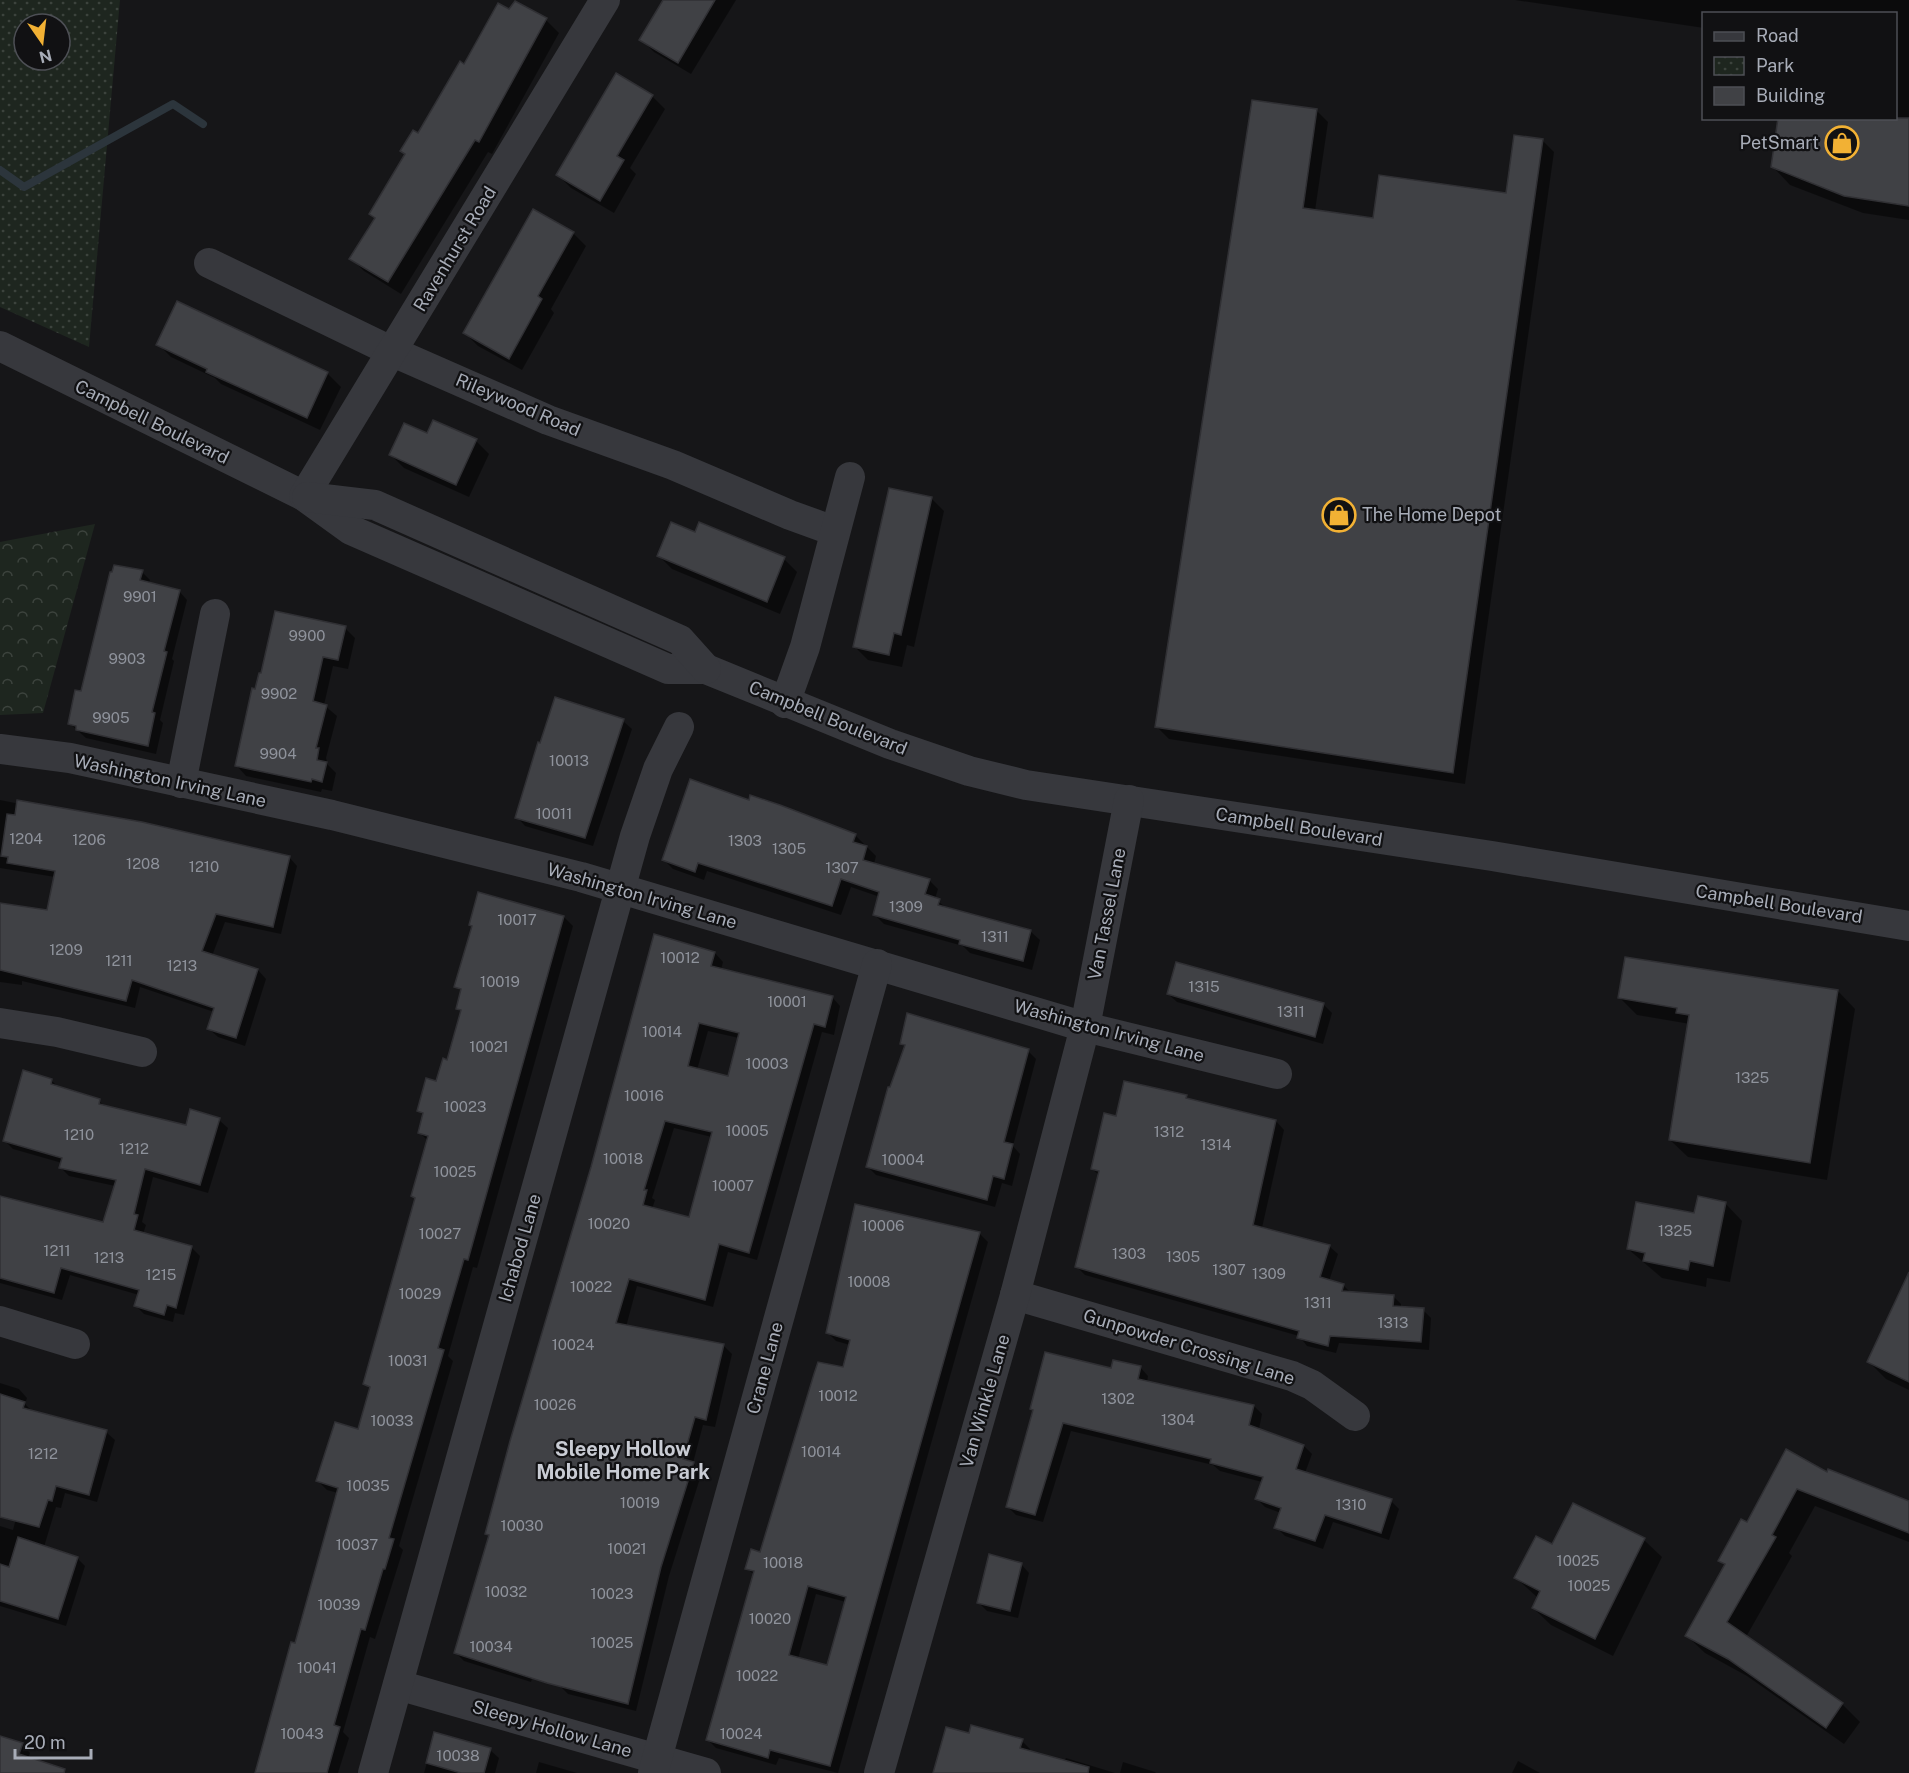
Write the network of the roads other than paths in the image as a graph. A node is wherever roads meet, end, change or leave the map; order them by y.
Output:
1 (605, 0) edge
2 (209, 263) dead end
3 (0, 346) edge
4 (393, 352) junction
5 (850, 477) dead end
6 (304, 496) junction
7 (834, 531) junction
8 (215, 614) dead end
9 (785, 703) junction
10 (679, 727) dead end
11 (0, 749) edge
12 (181, 783) junction
13 (1129, 800) junction
14 (620, 890) junction
15 (1909, 926) edge
16 (877, 964) junction
17 (0, 1023) edge
18 (1085, 1027) junction
19 (142, 1052) dead end
20 (1277, 1074) dead end
21 (1015, 1295) junction
22 (0, 1321) edge
23 (75, 1344) dead end
24 (1355, 1416) dead end
25 (398, 1685) junction
26 (655, 1766) edge
27 (373, 1773) edge
28 (706, 1773) edge
29 (879, 1773) edge

1 - 4 street, Ravenhurst Road
2 - 4 street, Rileywood Road
3 - 6 street, Campbell Boulevard
4 - 6 street, Ravenhurst Road
4 - 7 street, Rileywood Road
5 - 7 street
6 - 9 street, Campbell Boulevard
7 - 9 street
8 - 12 street
9 - 13 street, Campbell Boulevard
10 - 14 street, Ichabod Lane
11 - 12 street, Washington Irving Lane
12 - 14 street, Washington Irving Lane
13 - 15 street, Campbell Boulevard
13 - 18 street, Van Tassel Lane
14 - 16 street, Washington Irving Lane
14 - 25 street, Ichabod Lane
16 - 18 street, Washington Irving Lane
16 - 26 street, Crane Lane
17 - 19 street
18 - 20 street, Washington Irving Lane
18 - 21 street, Van Winkle Lane
21 - 24 street, Gunpowder Crossing Lane
21 - 29 street, Van Winkle Lane
22 - 23 street
25 - 26 street, Sleepy Hollow Lane
25 - 27 street, Ichabod Lane
26 - 28 street, Sleepy Hollow Lane

